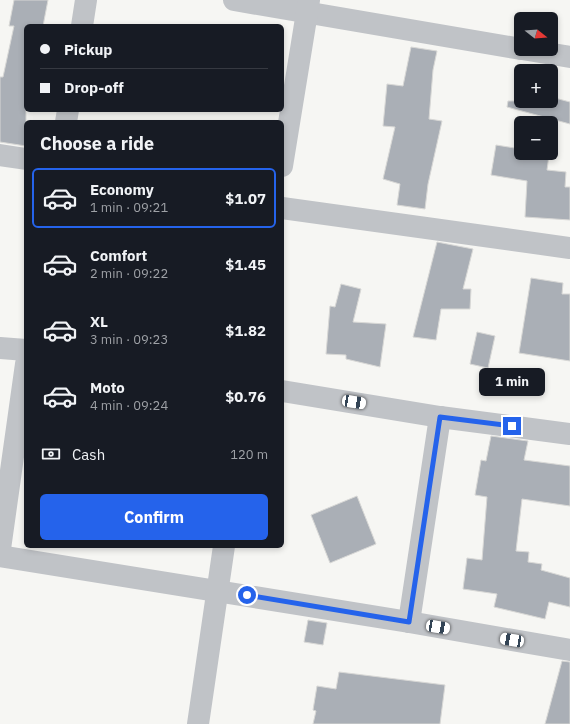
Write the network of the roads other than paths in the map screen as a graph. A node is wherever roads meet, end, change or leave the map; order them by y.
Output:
1 (86, 0) edge
2 (234, 0) edge
3 (308, 6) edge
4 (82, 24) edge
5 (514, 47) edge
6 (558, 55) edge
7 (570, 57) edge
8 (284, 154) edge
9 (0, 155) edge
10 (24, 159) edge
11 (284, 208) edge
12 (570, 248) edge
13 (0, 348) edge
14 (24, 350) edge
15 (24, 378) edge
16 (284, 391) edge
17 (440, 417) junction
18 (570, 434) edge
19 (224, 548) edge
20 (0, 549) edge
21 (0, 556) edge
22 (217, 590) junction
23 (409, 622) junction
24 (570, 650) edge
25 (198, 724) edge

1 - 4 street
2 - 3 street
3 - 5 street
3 - 8 street
6 - 7 street
9 - 10 street
11 - 12 street
13 - 14 street
15 - 20 street
16 - 17 street
17 - 18 street
17 - 23 street
19 - 22 street
21 - 22 street
22 - 23 street
22 - 25 street
23 - 24 street

